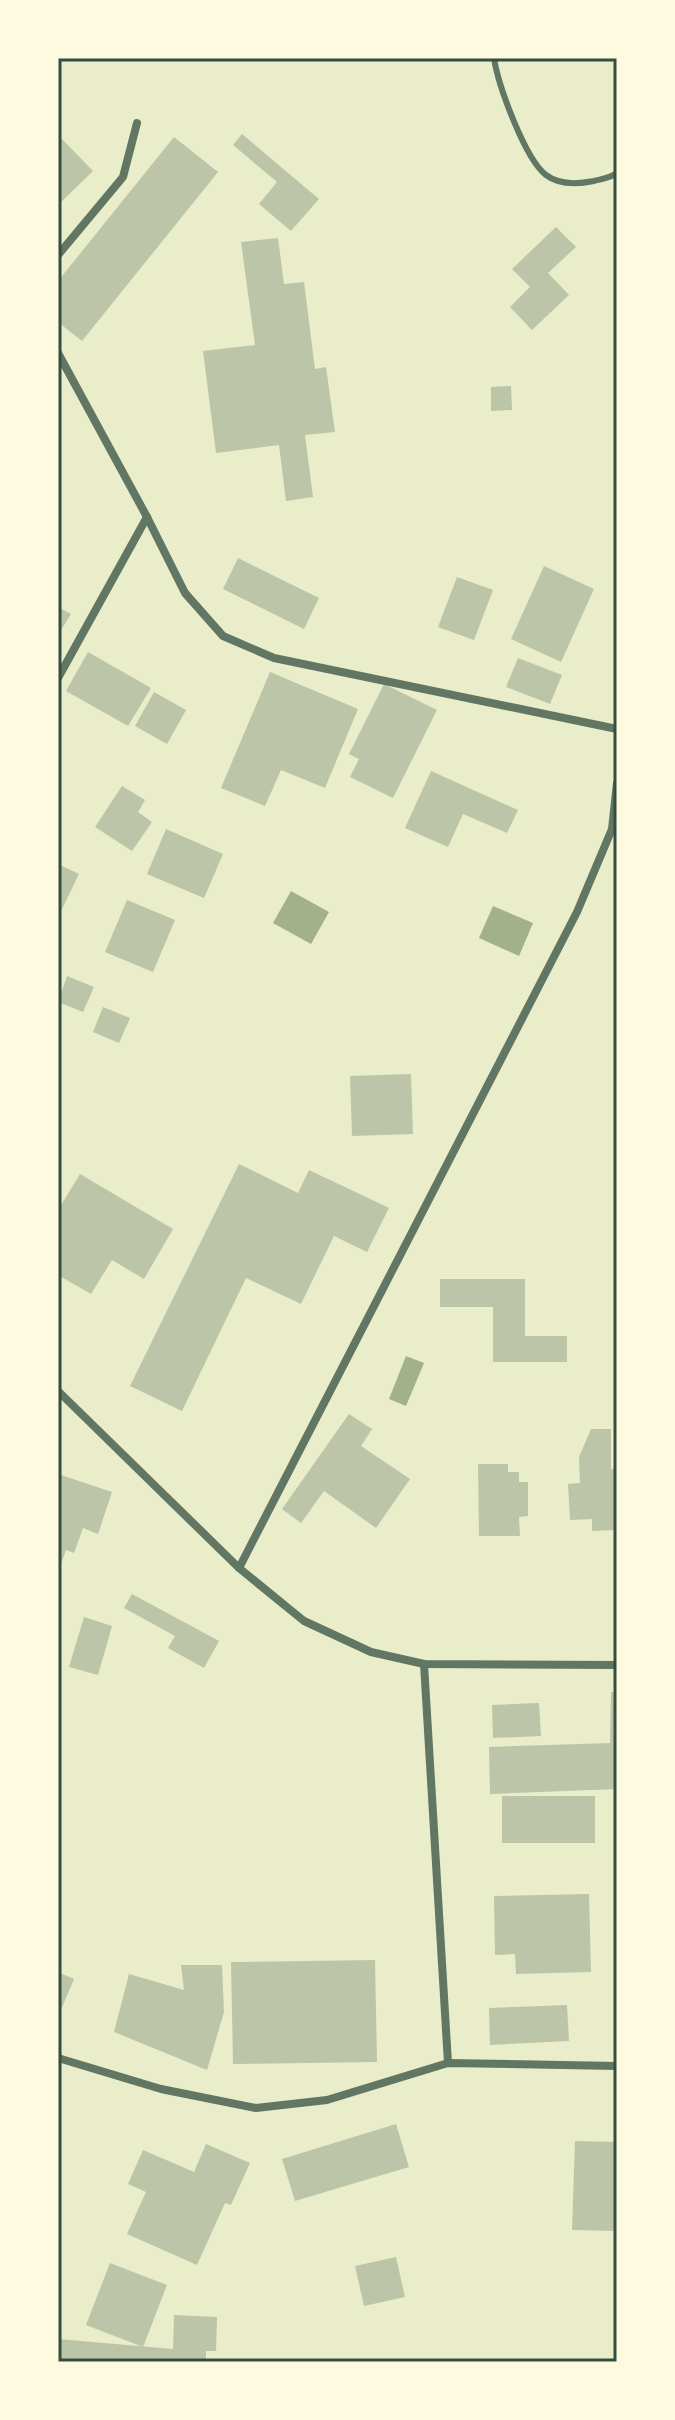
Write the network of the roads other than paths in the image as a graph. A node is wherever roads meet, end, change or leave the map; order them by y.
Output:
1 (494, 58) edge
2 (137, 123) dead end
3 (617, 173) edge
4 (58, 255) edge
5 (58, 353) edge
6 (147, 517) junction
7 (58, 678) edge
8 (617, 729) edge
9 (617, 783) edge
10 (58, 1391) edge
11 (239, 1568) junction
12 (424, 1664) junction
13 (617, 1665) edge
14 (58, 2058) edge
15 (448, 2063) junction
16 (617, 2066) edge

1 - 3 lane
2 - 4 street
5 - 6 street
6 - 7 street
6 - 8 street
9 - 11 street
10 - 11 street
11 - 12 street
12 - 13 street
12 - 15 street
14 - 15 street
15 - 16 street

